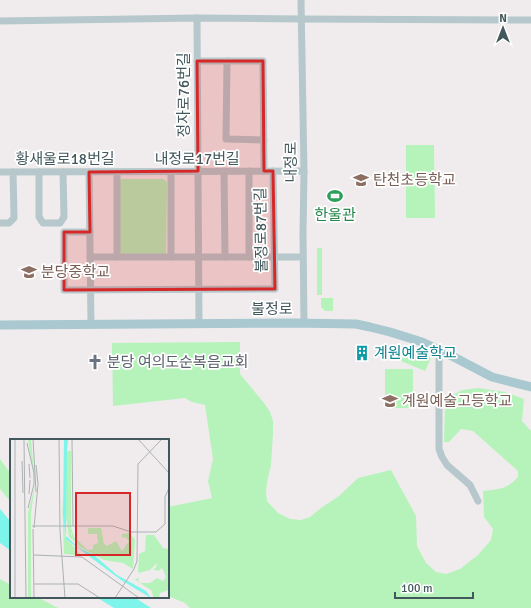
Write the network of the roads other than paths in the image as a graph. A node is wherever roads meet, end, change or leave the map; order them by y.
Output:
1 (301, 0) edge
2 (197, 18) junction
3 (302, 19) junction
4 (531, 20) edge
5 (0, 21) edge
6 (197, 61) junction
7 (227, 61) junction
8 (264, 140) junction
9 (224, 171) junction
10 (250, 171) junction
11 (264, 171) junction
12 (273, 171) junction
13 (304, 171) junction
14 (0, 172) edge
15 (13, 172) junction
16 (39, 172) junction
17 (63, 172) junction
18 (89, 172) junction
19 (117, 172) junction
20 (130, 172) joint
21 (171, 172) junction
22 (198, 172) junction
23 (0, 223) edge
24 (90, 232) junction
25 (303, 256) junction
26 (90, 257) junction
27 (117, 257) junction
28 (171, 257) junction
29 (198, 257) junction
30 (225, 257) junction
31 (249, 257) junction
32 (274, 257) junction
33 (199, 289) junction
34 (91, 290) junction
35 (304, 323) junction
36 (91, 324) junction
37 (199, 324) junction
38 (0, 325) edge
39 (439, 350) junction
40 (531, 388) edge
41 (478, 501) dead end

1 - 3 street, 내정로
2 - 3 street
2 - 5 street
2 - 6 street, 정자로76번길
3 - 4 street
3 - 13 street, 내정로
6 - 7 street
6 - 22 street, 정자로76번길
7 - 8 street
7 - 8 street
8 - 11 street
9 - 10 street, 내정로17번길
9 - 22 street, 내정로17번길
9 - 30 street
10 - 11 street, 내정로17번길
10 - 31 street
11 - 12 street, 내정로17번길
12 - 13 street, 내정로17번길
12 - 32 street, 불정로87번길
13 - 25 street, 내정로
14 - 15 street, 황새울로18번길
15 - 16 street, 황새울로18번길
15 - 23 street
16 - 17 street, 황새울로18번길
16 - 17 street
17 - 18 street, 황새울로18번길
18 - 19 street, 황새울로18번길
18 - 24 street
19 - 20 street, 황새울로18번길
19 - 27 street
20 - 21 street, 내정로17번길
21 - 22 street, 내정로17번길
21 - 28 street
22 - 29 street, 정자로76번길
24 - 26 street
24 - 34 street
25 - 32 street
25 - 35 street, 내정로
26 - 27 street
26 - 34 street
27 - 28 street
28 - 29 street
29 - 30 street
29 - 33 street, 정자로76번길
30 - 31 street
31 - 32 street
32 - 33 street, 불정로87번길
33 - 34 street
33 - 37 street, 정자로76번길
34 - 36 street
35 - 37 main road, 불정로
35 - 39 main road, 불정로
36 - 37 main road, 불정로
36 - 38 main road, 불정로
39 - 40 main road, 불정로
39 - 41 street

